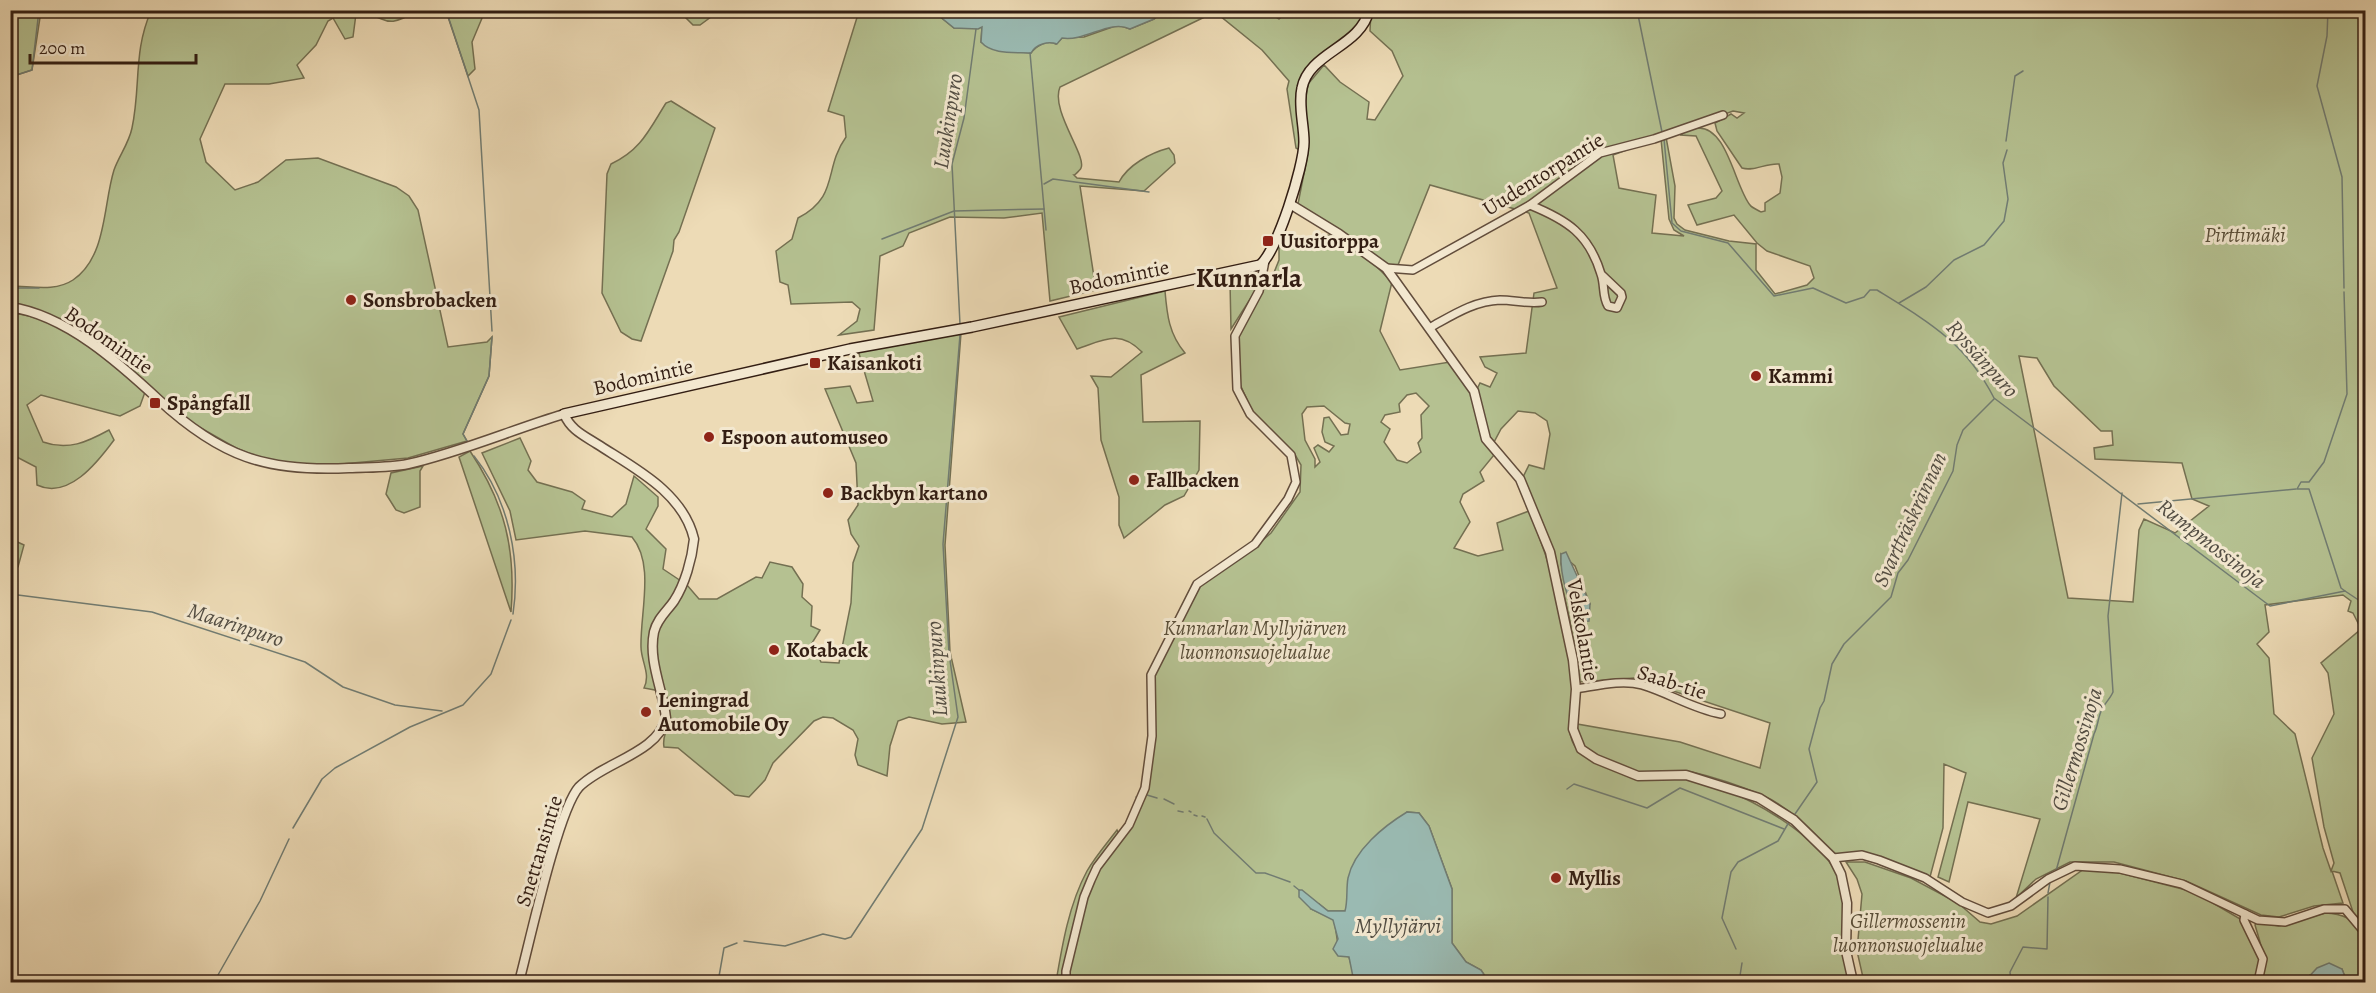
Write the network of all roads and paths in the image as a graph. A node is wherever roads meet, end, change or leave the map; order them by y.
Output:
1 (1369, 10) edge
2 (1723, 116) dead end
3 (1290, 204) junction
4 (1530, 205) junction
5 (1265, 261) junction
6 (1386, 268) junction
7 (1601, 274) junction
8 (1542, 302) dead end
9 (10, 307) edge
10 (1431, 327) junction
11 (564, 414) junction
12 (1576, 689) junction
13 (1721, 714) dead end
14 (1833, 858) junction
15 (2245, 914) junction
16 (2366, 934) edge
17 (519, 982) edge
18 (1066, 982) edge
19 (1854, 982) edge
20 (2258, 982) edge

1 - 3 main road
2 - 4 street, Uudentorpantie
3 - 5 main road
3 - 6 street, Velskolantie
4 - 6 street, Uudentorpantie
4 - 7 street
5 - 11 main road, Bodomintie
5 - 18 street
6 - 10 street, Velskolantie
7 - 7 street
8 - 10 street
9 - 11 street, Bodomintie
10 - 12 street, Velskolantie
11 - 17 street, Snettansintie
12 - 13 street, Saab-tie
12 - 14 street, Velskolantie
14 - 15 street
14 - 19 street, Velskolantie
15 - 16 street
15 - 20 street

